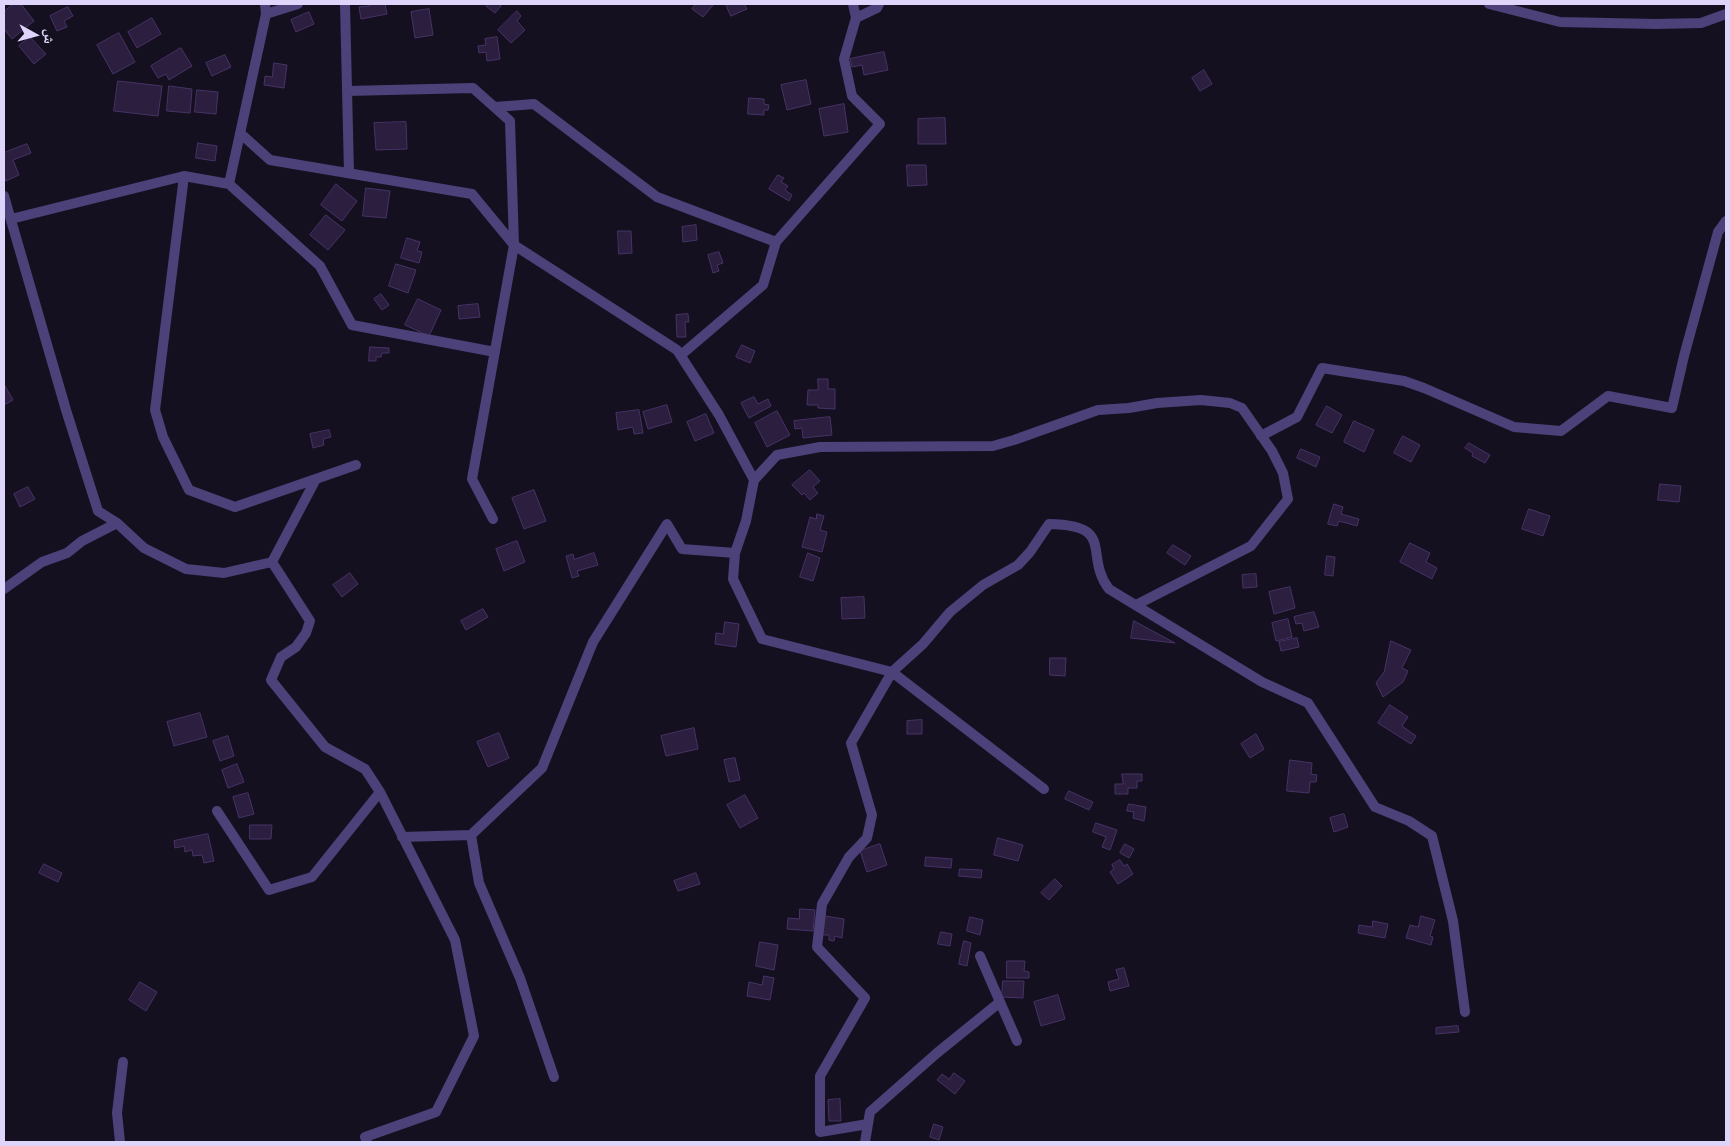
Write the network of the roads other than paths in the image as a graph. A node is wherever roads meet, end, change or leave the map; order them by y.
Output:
1 (298, 4) edge
2 (345, 4) edge
3 (853, 4) edge
4 (878, 4) edge
5 (1489, 4) edge
6 (265, 9) edge
7 (1726, 14) edge
8 (856, 18) junction
9 (347, 91) junction
10 (495, 107) junction
11 (240, 133) junction
12 (349, 173) junction
13 (184, 176) junction
14 (229, 184) junction
15 (4, 196) edge
16 (10, 220) junction
17 (1726, 221) edge
18 (776, 242) junction
19 (514, 244) junction
20 (494, 352) junction
21 (681, 355) junction
22 (1261, 436) junction
23 (356, 465) dead end
24 (316, 479) junction
25 (754, 480) junction
26 (493, 519) dead end
27 (117, 523) junction
28 (735, 553) junction
29 (272, 562) junction
30 (4, 589) edge
31 (1136, 605) junction
32 (892, 672) junction
33 (1044, 789) dead end
34 (380, 792) junction
35 (217, 811) dead end
36 (402, 836) junction
37 (471, 836) junction
38 (980, 956) dead end
39 (1000, 1002) junction
40 (1465, 1012) dead end
41 (1017, 1041) dead end
42 (123, 1062) dead end
43 (554, 1077) dead end
44 (868, 1124) junction
45 (120, 1142) edge
46 (367, 1142) edge
47 (865, 1142) edge

1 - 6 street
2 - 9 street
3 - 8 street
4 - 8 street
5 - 7 street
6 - 11 street
8 - 18 street
9 - 10 street
9 - 12 street
10 - 18 street
10 - 19 street
11 - 12 street
11 - 14 street
12 - 19 street
13 - 14 street
13 - 16 street
13 - 24 street
14 - 20 street
15 - 16 street
16 - 27 street
17 - 22 street
18 - 21 street
19 - 20 street
19 - 21 street
20 - 26 street
21 - 25 street
22 - 25 street
22 - 31 street
23 - 24 street
24 - 29 street
25 - 28 street
27 - 29 street
27 - 30 street
28 - 32 street
28 - 37 street
29 - 34 street
31 - 32 street
31 - 40 street
32 - 33 street
32 - 44 street
34 - 35 street
34 - 36 street
36 - 37 street
36 - 46 street
37 - 43 street
38 - 39 street
39 - 41 street
39 - 44 street
42 - 45 street
44 - 47 street

